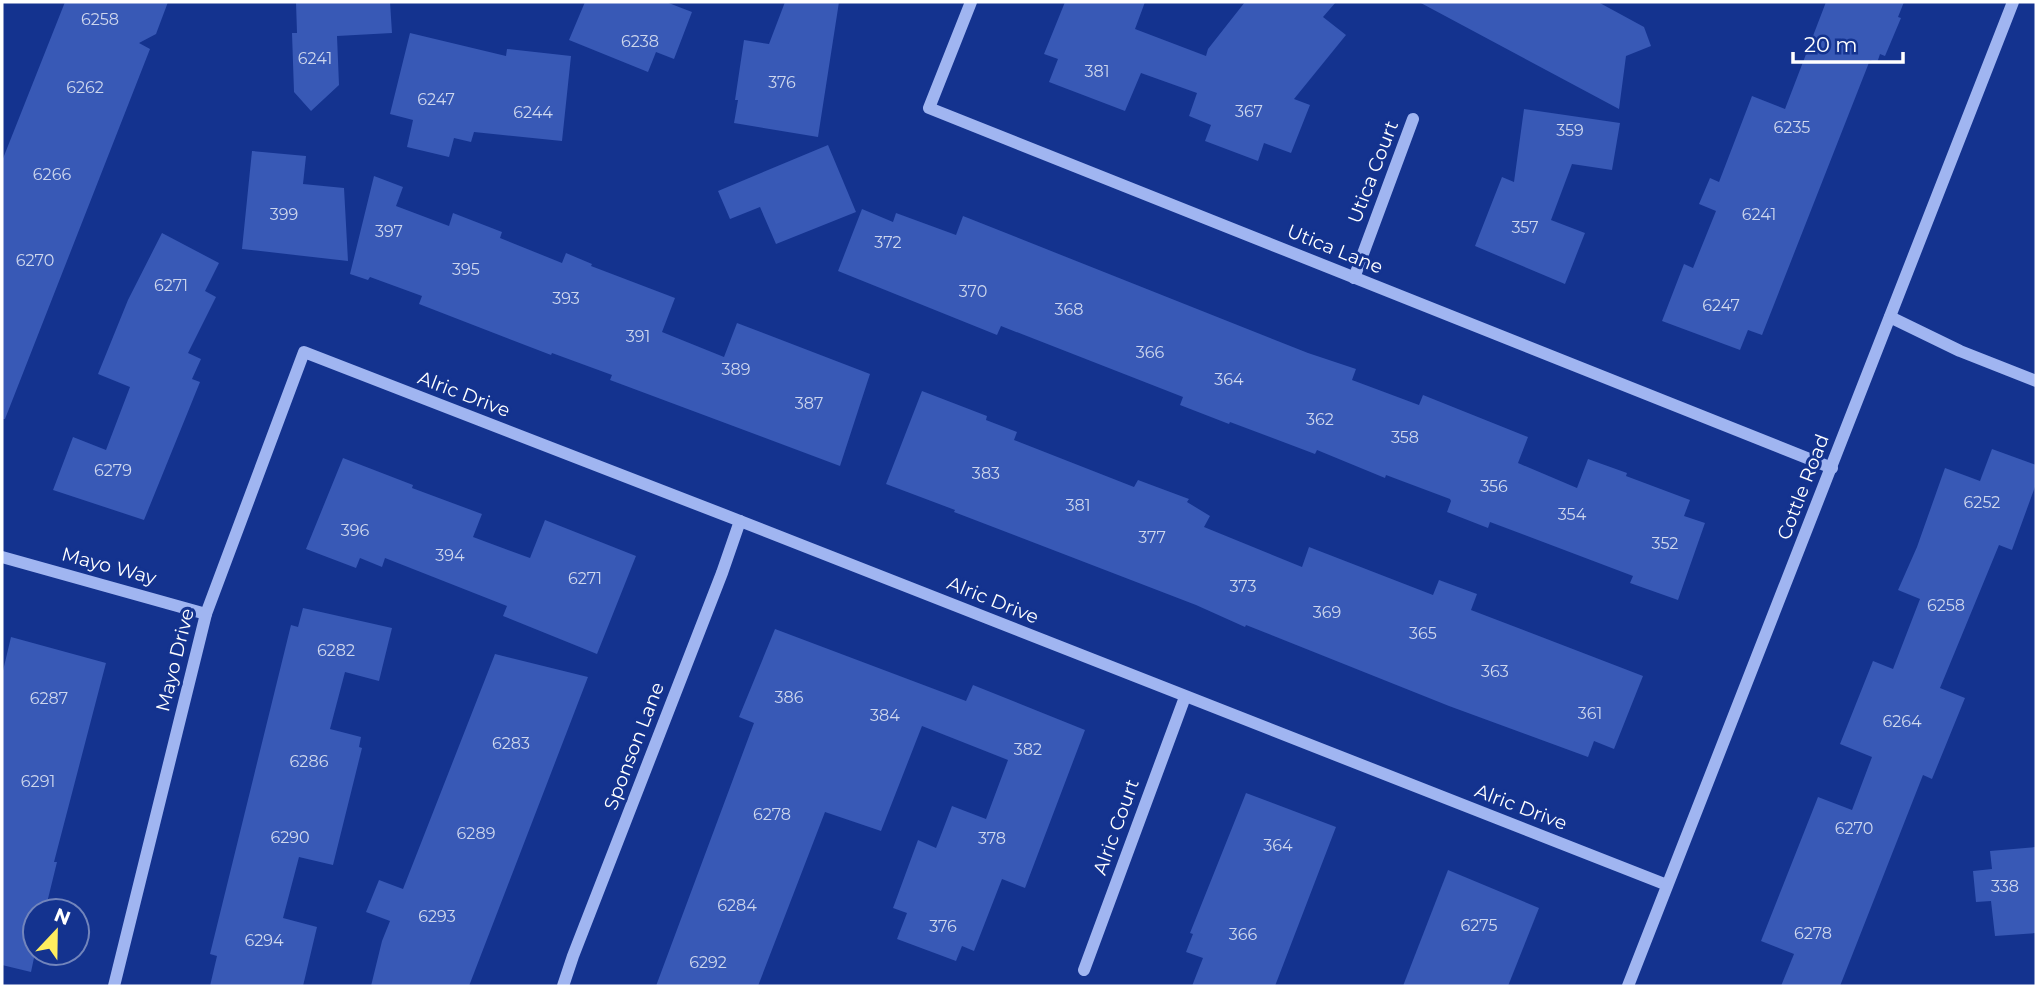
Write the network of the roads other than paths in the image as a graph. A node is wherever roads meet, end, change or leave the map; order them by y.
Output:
1 (971, 2) edge
2 (2013, 2) edge
3 (1413, 119) dead end
4 (1354, 278) junction
5 (1890, 317) junction
6 (304, 352) joint
7 (2036, 381) edge
8 (1832, 468) junction
9 (740, 521) junction
10 (2, 557) edge
11 (206, 614) junction
12 (1185, 697) junction
13 (1667, 885) junction
14 (1084, 970) dead end
15 (114, 986) edge
16 (563, 986) edge
17 (1628, 986) edge

1 - 4 street, Utica Lane
2 - 5 street, Cottle Road
3 - 4 street, Utica Court
4 - 8 street, Utica Lane
5 - 7 street
5 - 8 street, Cottle Road
6 - 9 street, Alric Drive
6 - 11 street, Mayo Drive
8 - 13 street, Cottle Road
9 - 12 street, Alric Drive
9 - 16 street, Sponson Lane
10 - 11 street, Mayo Way
11 - 15 street, Mayo Drive
12 - 13 street, Alric Drive
12 - 14 street, Alric Court
13 - 17 street, Cottle Road

